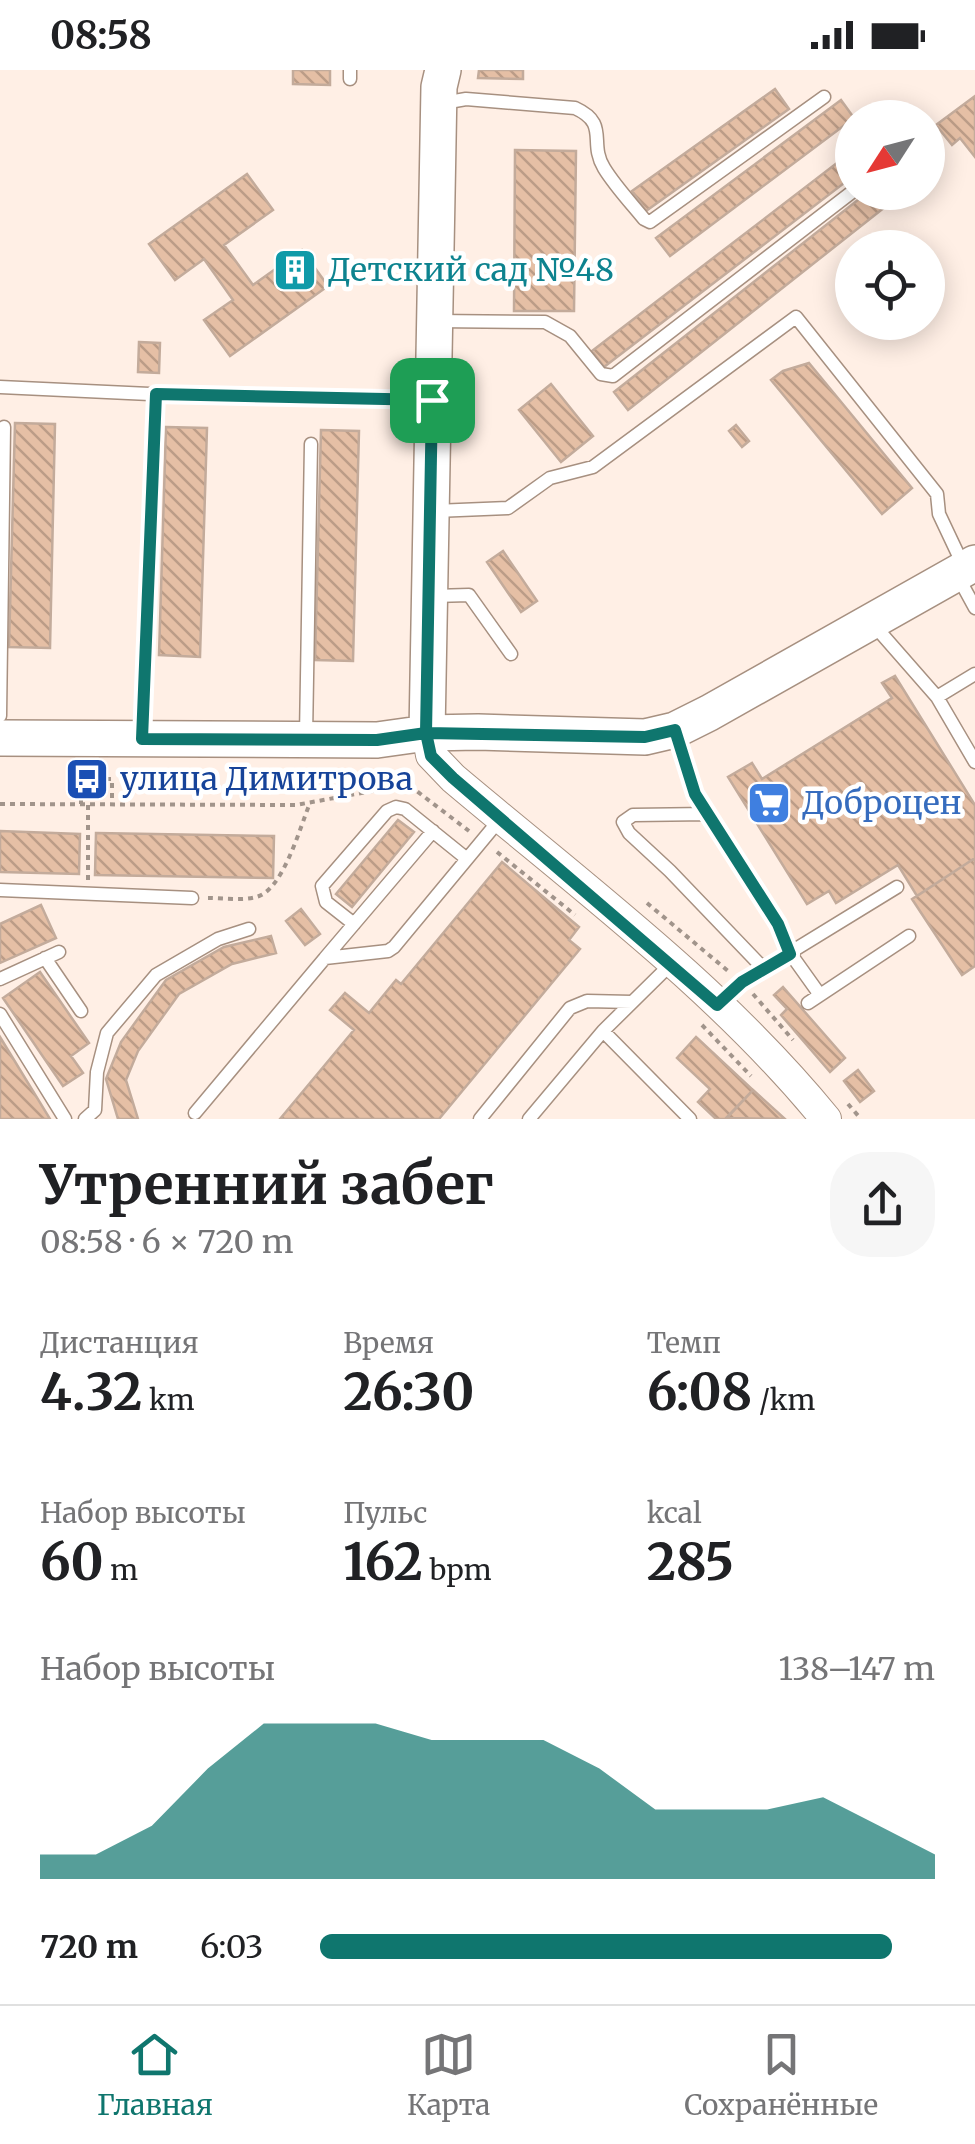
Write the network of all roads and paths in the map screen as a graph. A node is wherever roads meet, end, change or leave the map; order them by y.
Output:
1 (439, 83) edge
2 (824, 97) dead end
3 (835, 205) edge
4 (434, 321) junction
5 (0, 386) edge
6 (432, 400) junction
7 (4, 426) dead end
8 (153, 434) dead end
9 (310, 444) dead end
10 (430, 511) junction
11 (965, 569) edge
12 (428, 596) junction
13 (975, 608) edge
14 (871, 622) junction
15 (510, 654) dead end
16 (975, 674) edge
17 (937, 697) junction
18 (0, 716) edge
19 (675, 730) junction
20 (426, 733) junction
21 (0, 738) edge
22 (142, 739) junction
23 (306, 740) junction
24 (975, 762) edge
25 (310, 803) dead end
26 (112, 805) dead end
27 (708, 814) junction
28 (501, 818) junction
29 (433, 831) junction
30 (467, 859) junction
31 (898, 888) dead end
32 (0, 890) edge
33 (88, 894) junction
34 (192, 898) joint
35 (354, 924) junction
36 (249, 930) dead end
37 (909, 936) dead end
38 (59, 952) dead end
39 (790, 954) junction
40 (45, 958) junction
41 (325, 958) junction
42 (672, 962) junction
43 (764, 969) junction
44 (0, 979) edge
45 (632, 1002) junction
46 (717, 1005) junction
47 (81, 1012) dead end
48 (0, 1014) edge
49 (603, 1032) junction
50 (195, 1113) dead end
51 (685, 1114) edge
52 (93, 1116) edge
53 (64, 1119) edge
54 (480, 1119) edge
55 (530, 1119) edge
56 (667, 1119) edge
57 (826, 1119) edge

1 - 2 lane
1 - 4 main road
3 - 4 lane
4 - 6 main road
5 - 6 lane
6 - 10 main road
7 - 18 lane
8 - 22 lane
9 - 23 lane
10 - 11 lane
10 - 12 main road
11 - 13 lane
11 - 14 main road
12 - 15 lane
12 - 20 main road
14 - 17 lane
14 - 19 main road
16 - 17 lane
17 - 24 lane
19 - 20 main road
19 - 27 lane
20 - 23 main road
20 - 28 street
21 - 22 main road
22 - 23 main road
25 - 34 path
26 - 33 path
27 - 39 lane
27 - 43 lane
28 - 30 lane
28 - 42 street
29 - 30 lane
29 - 35 lane
29 - 35 lane
30 - 41 lane
31 - 39 lane
32 - 33 lane
33 - 34 lane
35 - 41 lane
36 - 52 lane
37 - 39 lane
38 - 40 lane
39 - 43 lane
40 - 44 lane
40 - 47 lane
41 - 50 lane
42 - 45 lane
42 - 46 street
43 - 46 lane
45 - 49 lane
45 - 54 lane
46 - 57 street
48 - 53 lane
49 - 51 lane
49 - 55 lane
51 - 56 lane

